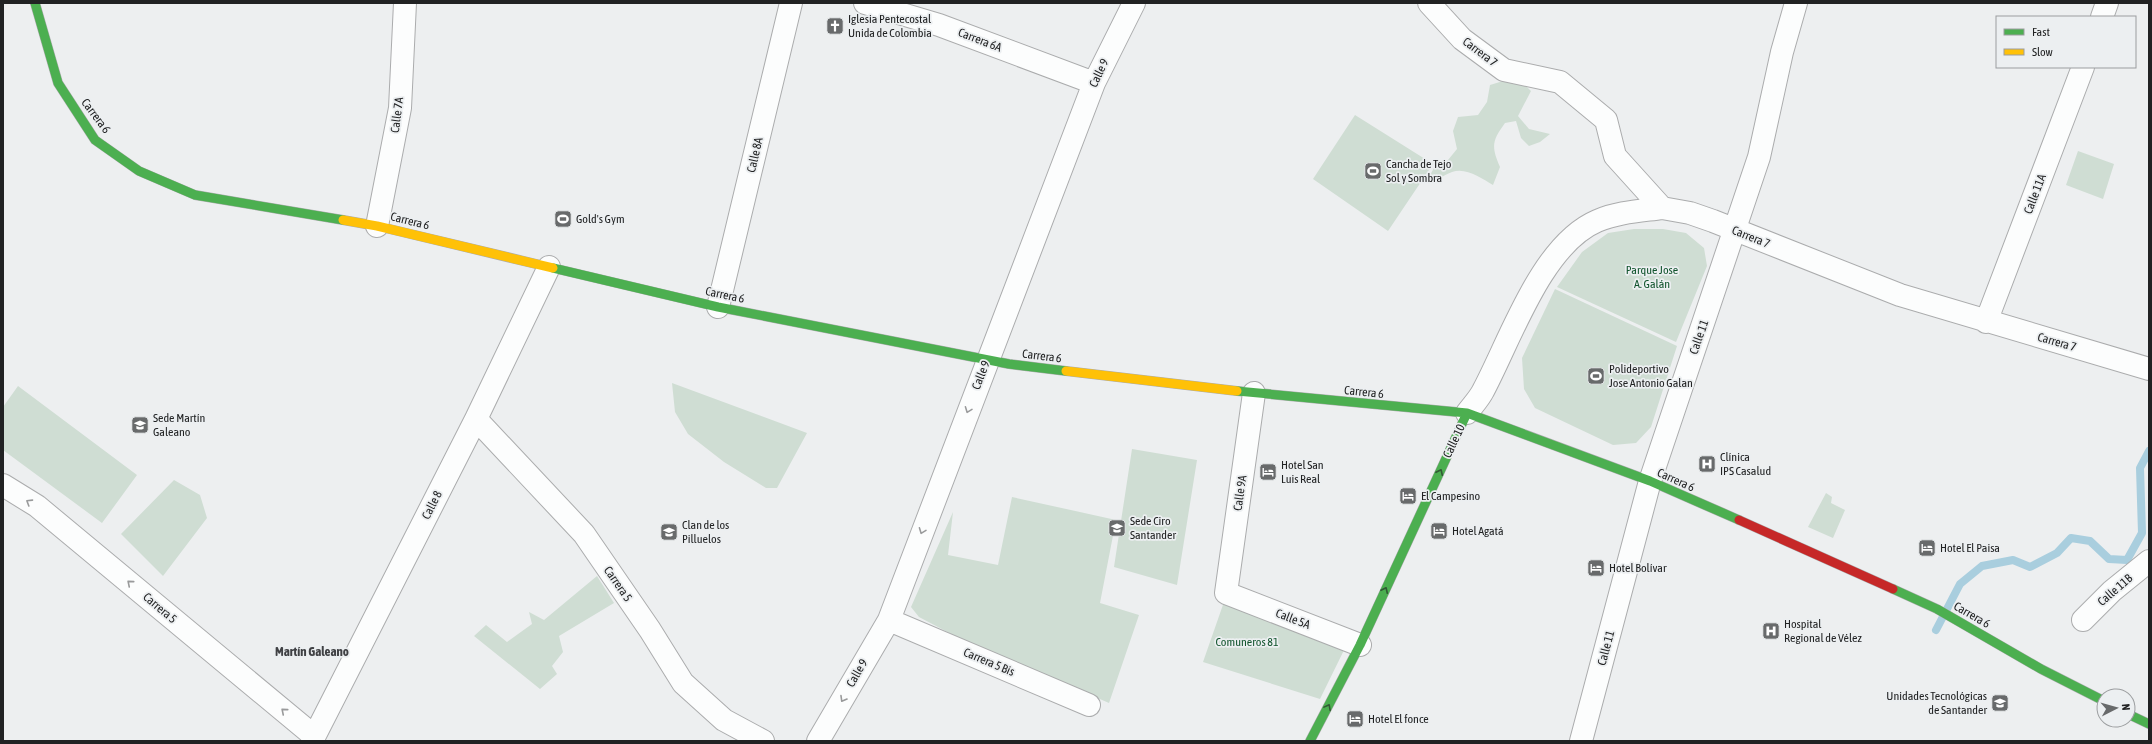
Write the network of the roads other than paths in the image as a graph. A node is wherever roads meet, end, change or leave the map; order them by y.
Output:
1 (35, 3) edge
2 (405, 3) edge
3 (791, 3) edge
4 (865, 3) edge
5 (1134, 3) edge
6 (1429, 3) edge
7 (1796, 3) edge
8 (2107, 3) edge
9 (2102, 16) edge
10 (2083, 68) edge
11 (1094, 83) junction
12 (1662, 208) junction
13 (377, 226) junction
14 (1735, 231) junction
15 (549, 268) junction
16 (718, 306) junction
17 (1986, 322) junction
18 (987, 360) junction
19 (2149, 369) edge
20 (1254, 394) junction
21 (1467, 413) junction
22 (476, 419) junction
23 (1650, 481) junction
24 (3, 485) edge
25 (2149, 561) edge
26 (1226, 593) joint
27 (889, 620) junction
28 (2083, 620) dead end
29 (1360, 645) junction
30 (2096, 697) edge
31 (1089, 705) dead end
32 (2136, 718) edge
33 (2149, 724) edge
34 (313, 738) edge
35 (763, 741) edge
36 (818, 741) edge
37 (1310, 741) edge
38 (1581, 741) edge

1 - 13 main road, Carrera 6
2 - 13 street, Calle 7A
3 - 16 street, Calle 8A
4 - 11 street, Carrera 6A
5 - 11 street, Calle 9
6 - 12 street, Carrera 7
7 - 14 street, Calle 11
8 - 9 street
10 - 17 street, Calle 11A
11 - 18 street, Calle 9
12 - 14 street, Carrera 7
12 - 21 street, Calle 10
13 - 15 main road, Carrera 6
14 - 17 street, Carrera 7
14 - 23 street, Calle 11
15 - 16 main road, Carrera 6
15 - 22 street, Calle 8
16 - 18 main road, Carrera 6
17 - 19 street, Carrera 7
18 - 20 main road, Carrera 6
18 -> 27 street, Calle 9
20 - 21 main road, Carrera 6
20 - 26 street, Calle 9A
21 - 23 main road, Carrera 6
29 -> 21 main road, Calle 10
22 - 34 street, Calle 8
22 - 35 street, Carrera 5
23 - 30 main road, Carrera 6
23 - 38 street, Calle 11
34 -> 24 street, Carrera 5
25 - 28 street, Calle 11B
26 - 29 street, Calle 5A
27 - 31 street, Carrera 5 Bis
27 -> 36 street, Calle 9
37 -> 29 main road, Calle 10
32 - 33 main road

